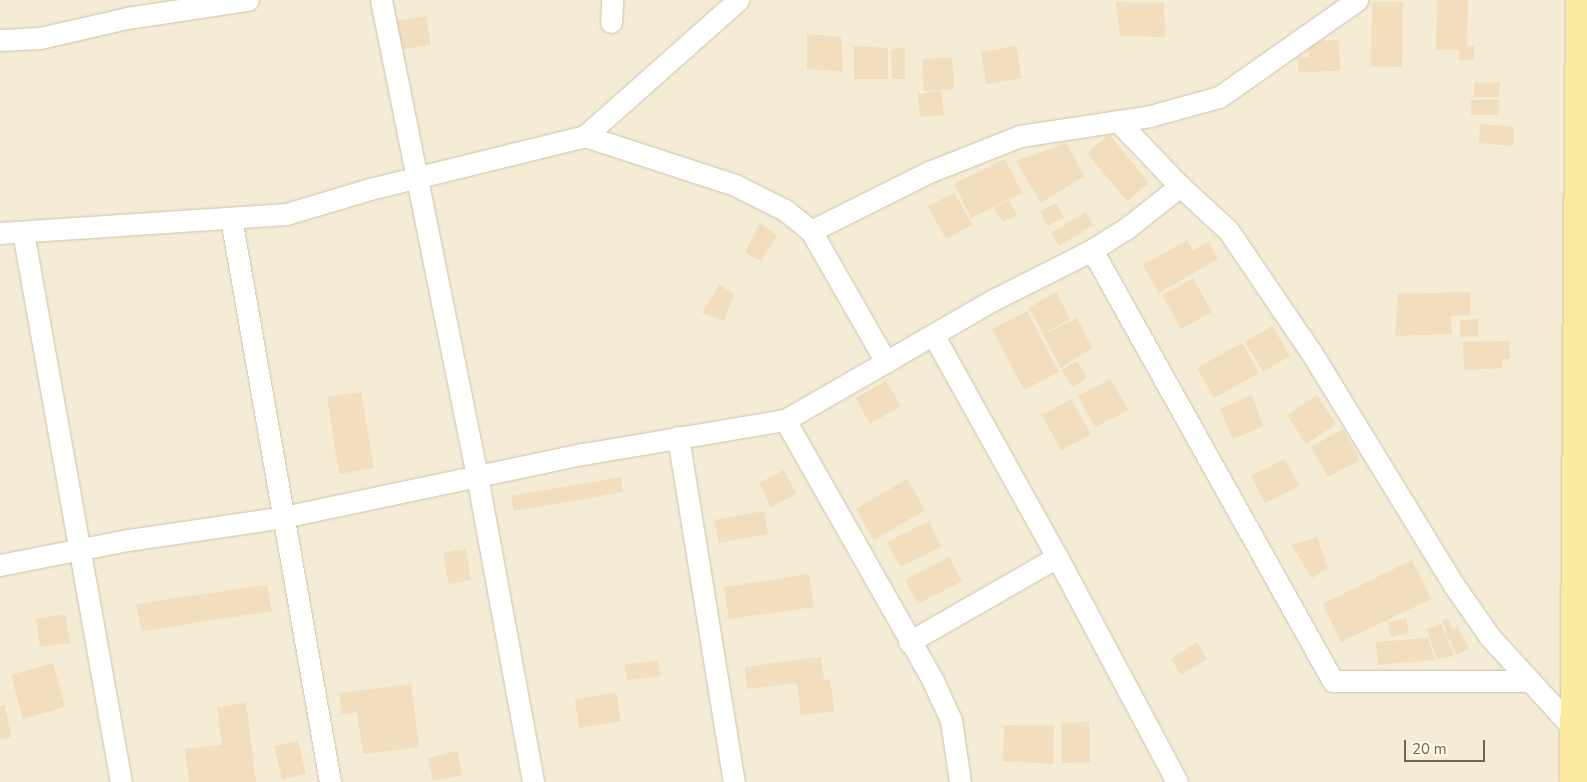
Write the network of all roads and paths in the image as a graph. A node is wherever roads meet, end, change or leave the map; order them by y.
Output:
1 (248, 0) edge
2 (381, 0) edge
3 (612, 0) edge
4 (738, 0) edge
5 (1356, 0) edge
6 (1580, 0) edge
7 (611, 22) dead end
8 (0, 40) edge
9 (1583, 58) edge
10 (1118, 121) junction
11 (585, 136) junction
12 (417, 177) junction
13 (1180, 186) junction
14 (231, 218) junction
15 (811, 231) junction
16 (22, 232) junction
17 (0, 233) edge
18 (1092, 250) junction
19 (934, 336) junction
20 (886, 362) junction
21 (785, 420) junction
22 (678, 437) junction
23 (478, 476) junction
24 (283, 517) junction
25 (77, 550) junction
26 (1057, 557) junction
27 (0, 565) edge
28 (1580, 632) edge
29 (909, 642) junction
30 (1530, 681) junction
31 (1575, 730) junction
32 (121, 782) edge
33 (330, 782) edge
34 (533, 782) edge
35 (734, 782) edge
36 (960, 782) edge
37 (1177, 782) edge
38 (1574, 782) edge

1 - 8 street
2 - 12 street
3 - 7 street
4 - 11 street
5 - 10 street
6 - 9 main road
9 - 28 main road
10 - 13 street
10 - 15 street
11 - 12 street
11 - 15 street
12 - 14 street
12 - 23 street
13 - 18 street
13 - 30 street
14 - 16 street
14 - 24 street
15 - 20 street
16 - 17 street
16 - 25 street
18 - 19 street
18 - 30 street
19 - 20 street
19 - 26 street
20 - 21 street
21 - 22 street
21 - 29 street
22 - 23 street
22 - 35 street
23 - 24 street
23 - 34 street
24 - 25 street
24 - 33 street
25 - 27 street
25 - 32 street
26 - 29 street
26 - 37 street
28 - 31 main road
29 - 36 street
30 - 31 street
31 - 38 main road

